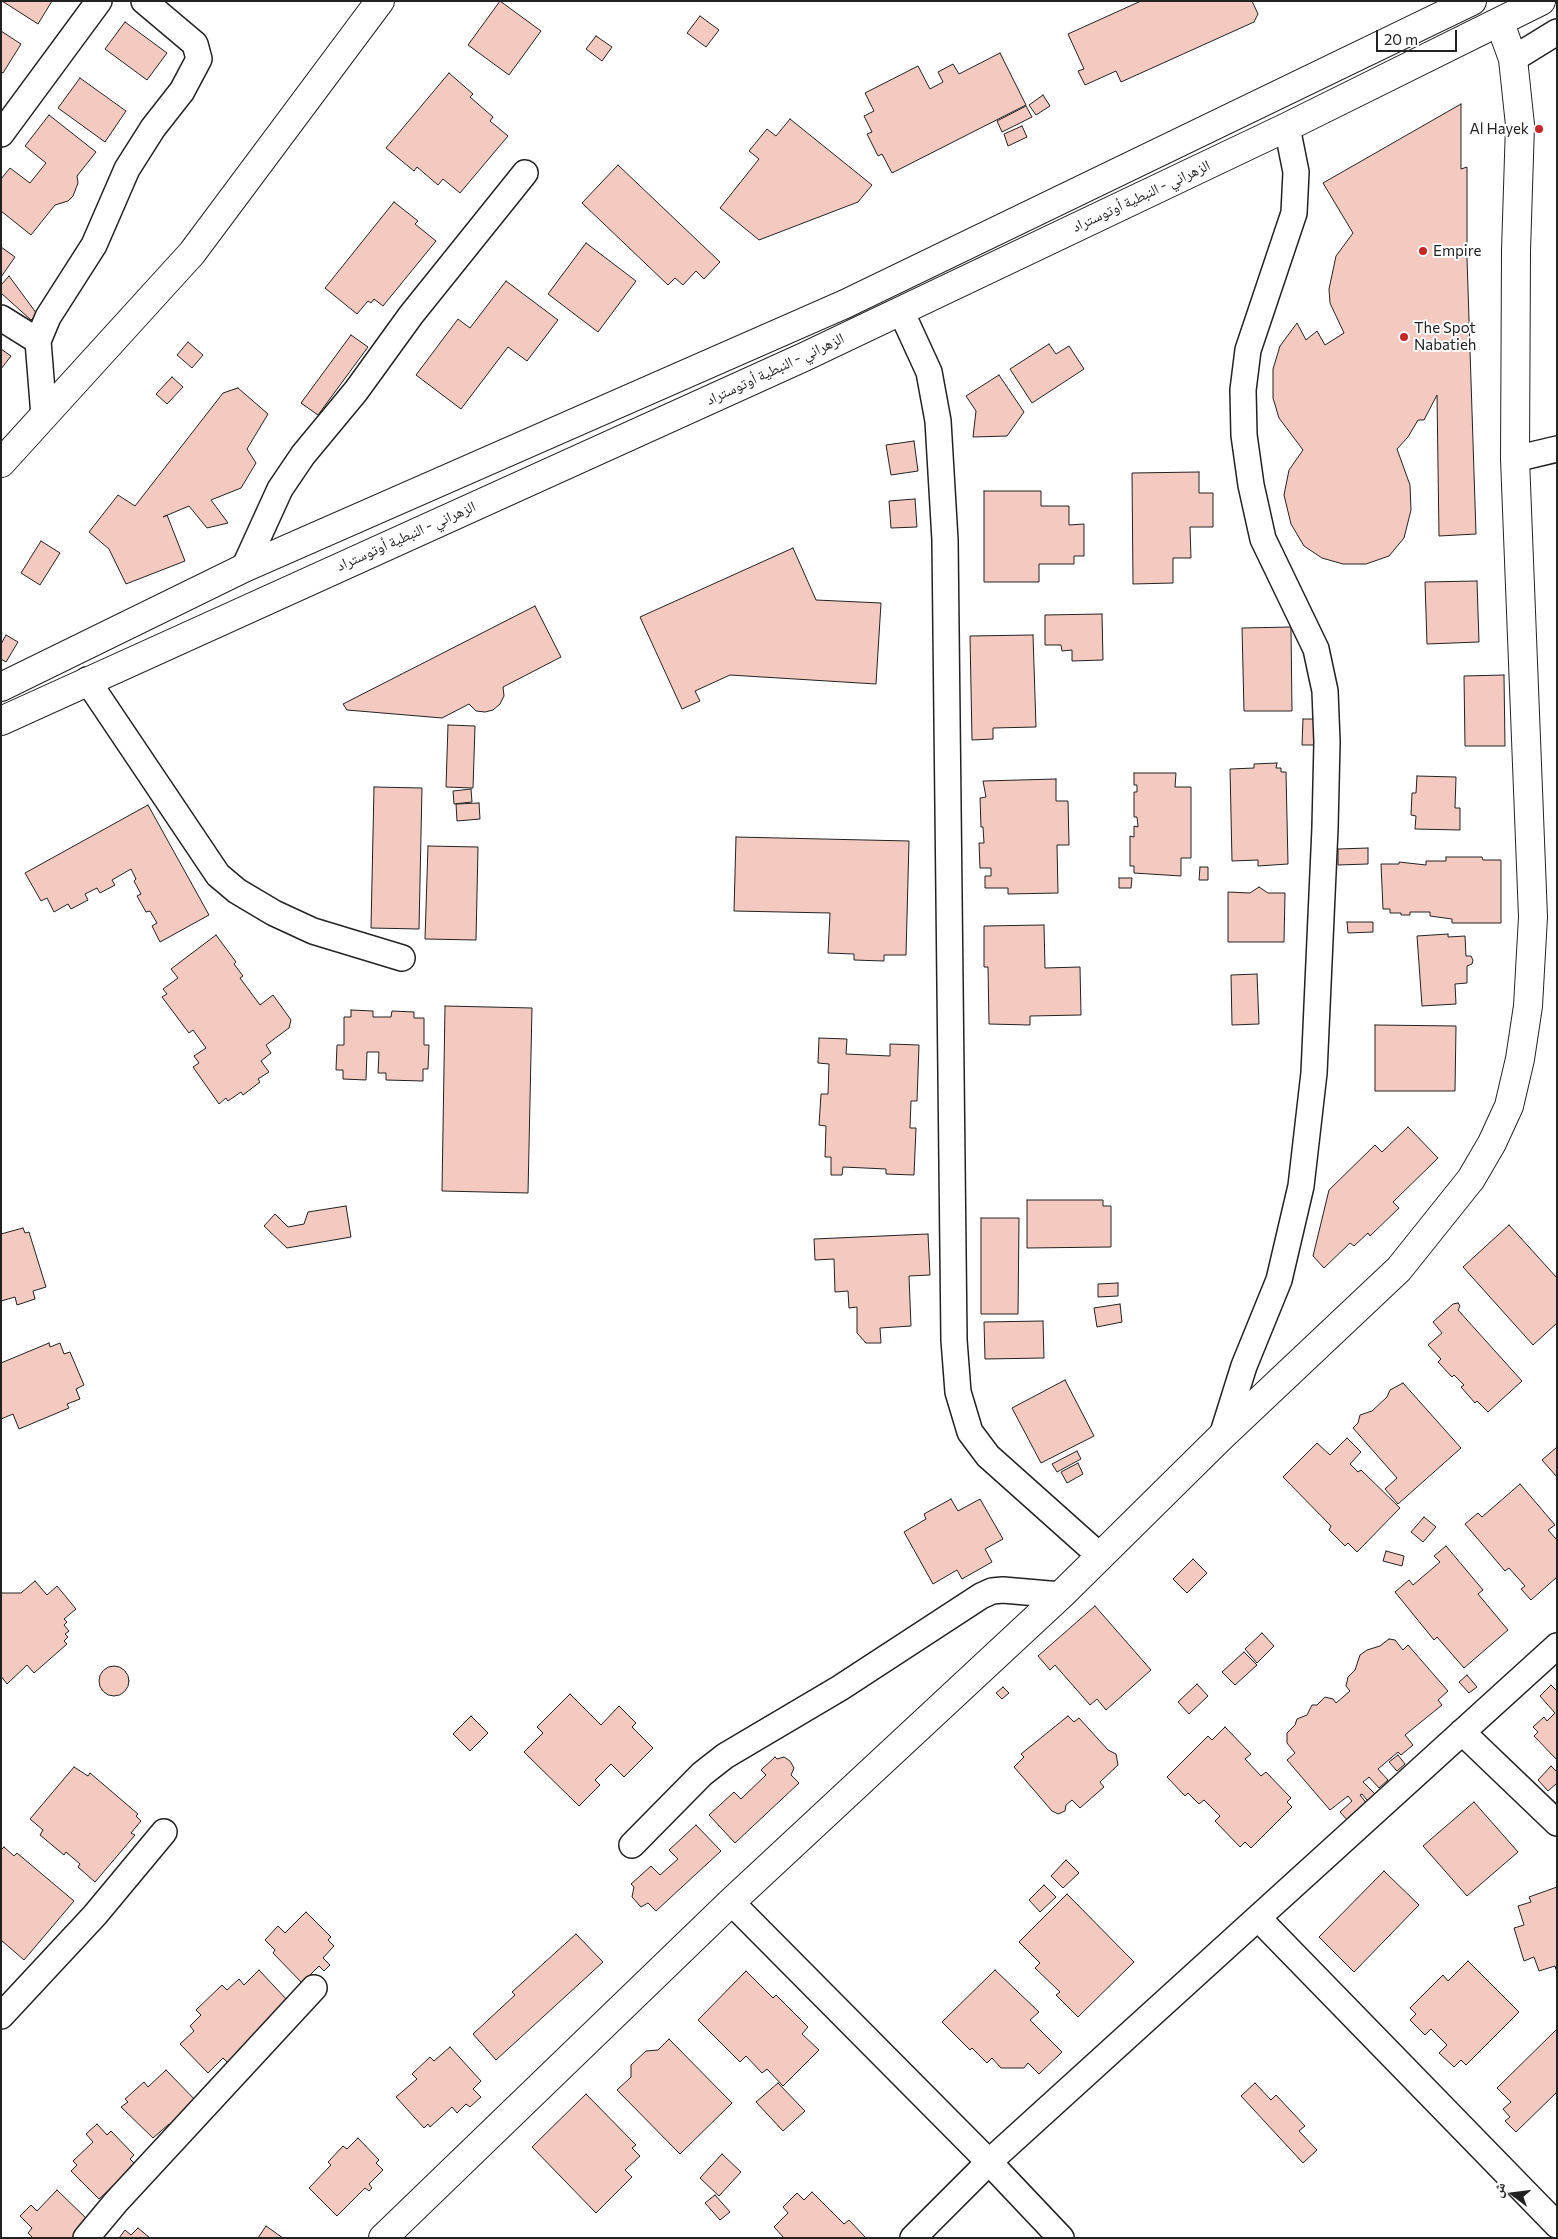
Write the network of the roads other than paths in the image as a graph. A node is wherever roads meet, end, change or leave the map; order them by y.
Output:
1 (98, 1) edge
2 (144, 1) edge
3 (380, 1) edge
4 (1472, 1) edge
5 (1542, 1) edge
6 (1435, 9) edge
7 (1500, 23) junction
8 (1557, 32) edge
9 (1513, 59) junction
10 (1287, 127) junction
11 (1, 134) edge
12 (525, 173) dead end
13 (901, 311) junction
14 (1, 318) edge
15 (38, 341) junction
16 (44, 416) junction
17 (1557, 449) edge
18 (1515, 459) junction
19 (1, 463) edge
20 (244, 568) junction
21 (87, 680) junction
22 (1, 687) edge
23 (1, 721) edge
24 (402, 958) dead end
25 (1222, 1436) junction
26 (1100, 1556) junction
27 (1061, 1595) junction
28 (1557, 1646) edge
29 (1462, 1732) junction
30 (1557, 1823) edge
31 (164, 1832) dead end
32 (632, 1845) dead end
33 (730, 1902) junction
34 (1259, 1919) junction
35 (314, 1988) dead end
36 (1, 2016) edge
37 (989, 2162) junction
38 (1557, 2226) edge
39 (86, 2238) edge
40 (383, 2238) edge
41 (913, 2238) edge
42 (1061, 2238) edge

1 - 11 street
2 - 15 street
3 - 16 main road
4 - 6 main road, الزهراني - النبطية أوتوستراد
5 - 7 main road, الزهراني - النبطية أوتوستراد
6 - 20 main road, الزهراني - النبطية أوتوستراد
7 - 9 main road
7 - 10 main road, الزهراني - النبطية أوتوستراد
8 - 9 street
9 - 18 main road
10 - 13 main road, الزهراني - النبطية أوتوستراد
10 - 25 street
12 - 20 street
13 - 21 main road, الزهراني - النبطية أوتوستراد
13 - 26 street
14 - 15 street
15 - 16 street
16 - 19 main road
17 - 18 street
18 - 25 main road
20 - 22 main road, الزهراني - النبطية أوتوستراد
21 - 23 main road, الزهراني - النبطية أوتوستراد
21 - 24 street
25 - 26 main road
26 - 27 main road
27 - 32 street
27 - 33 main road
28 - 29 street
29 - 30 street
29 - 34 street
31 - 36 street
33 - 37 street
33 - 40 main road
34 - 37 street
34 - 38 street
35 - 39 street
37 - 41 street
37 - 42 street

